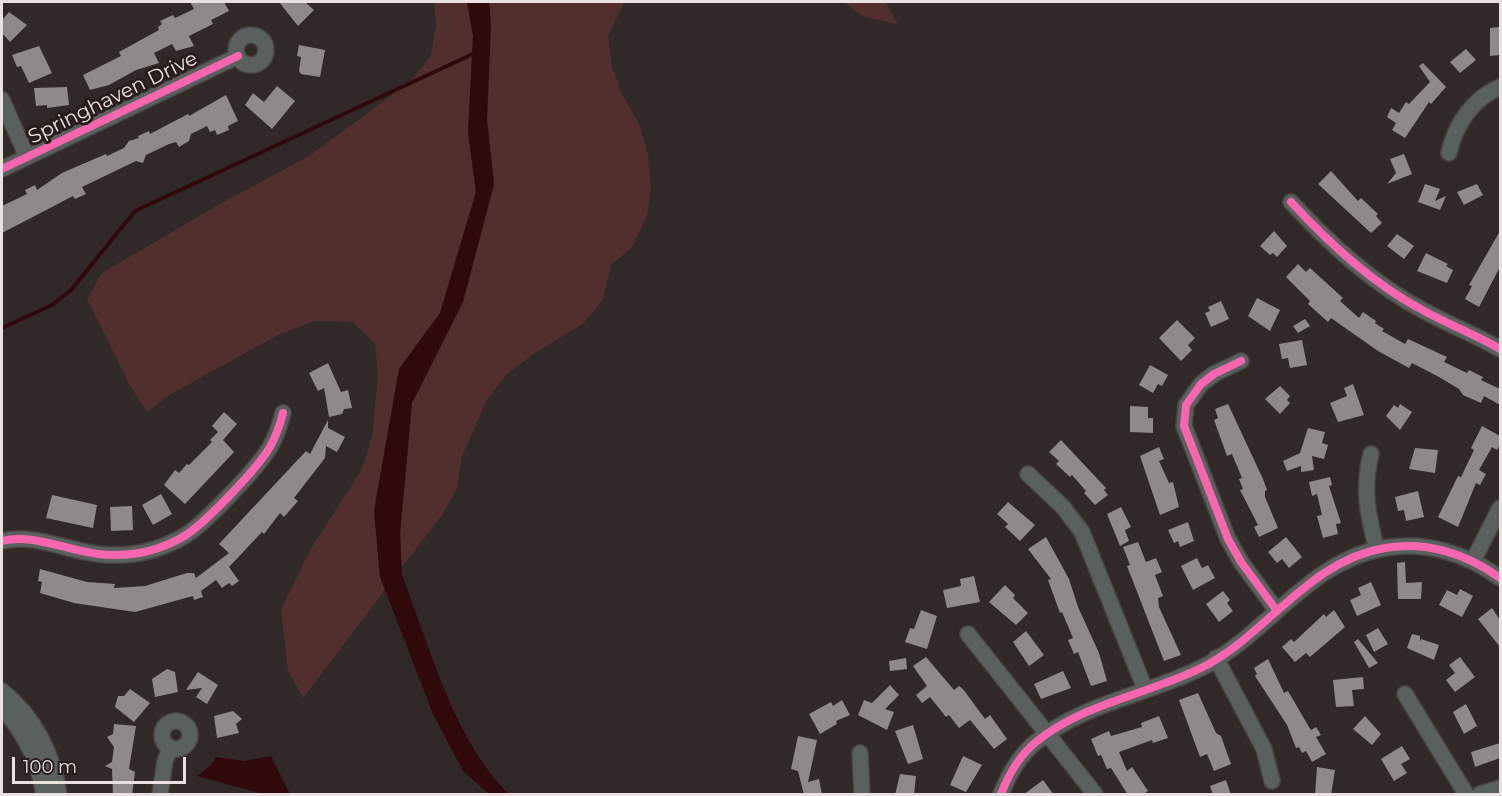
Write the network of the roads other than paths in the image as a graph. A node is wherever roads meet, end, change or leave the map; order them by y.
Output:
1 (238, 56) dead end
2 (1500, 87) edge
3 (2, 100) edge
4 (1449, 153) dead end
5 (27, 157) junction
6 (2, 169) edge
7 (1291, 202) dead end
8 (1498, 342) edge
9 (1241, 361) dead end
10 (283, 412) dead end
11 (1371, 454) dead end
12 (1028, 474) dead end
13 (1500, 508) edge
14 (2, 541) edge
15 (1377, 550) junction
16 (1473, 561) junction
17 (1500, 578) edge
18 (1277, 611) junction
19 (968, 634) dead end
20 (1216, 658) junction
21 (1144, 688) junction
22 (2, 691) edge
23 (1405, 694) dead end
24 (2, 708) edge
25 (1047, 735) junction
26 (170, 748) dead end
27 (860, 753) dead end
28 (1272, 781) dead end
29 (1500, 788) edge
30 (44, 795) edge
31 (58, 795) edge
32 (160, 795) edge
33 (862, 795) edge
34 (1001, 795) edge
35 (1095, 795) edge
36 (1466, 795) edge
37 (1480, 795) edge

1 - 5 street, Springhaven Drive
2 - 4 street
3 - 5 street, Springhaven Drive
5 - 6 street, Springhaven Drive
7 - 8 street
9 - 18 street
10 - 14 street
11 - 15 street
12 - 21 street
13 - 16 street
15 - 16 street
15 - 18 street
16 - 17 street
18 - 20 street
19 - 25 street
20 - 21 street
20 - 28 street
21 - 25 street
22 - 31 street
23 - 36 street
24 - 30 street
25 - 34 street
25 - 35 street
26 - 32 street
27 - 33 street
29 - 37 street

